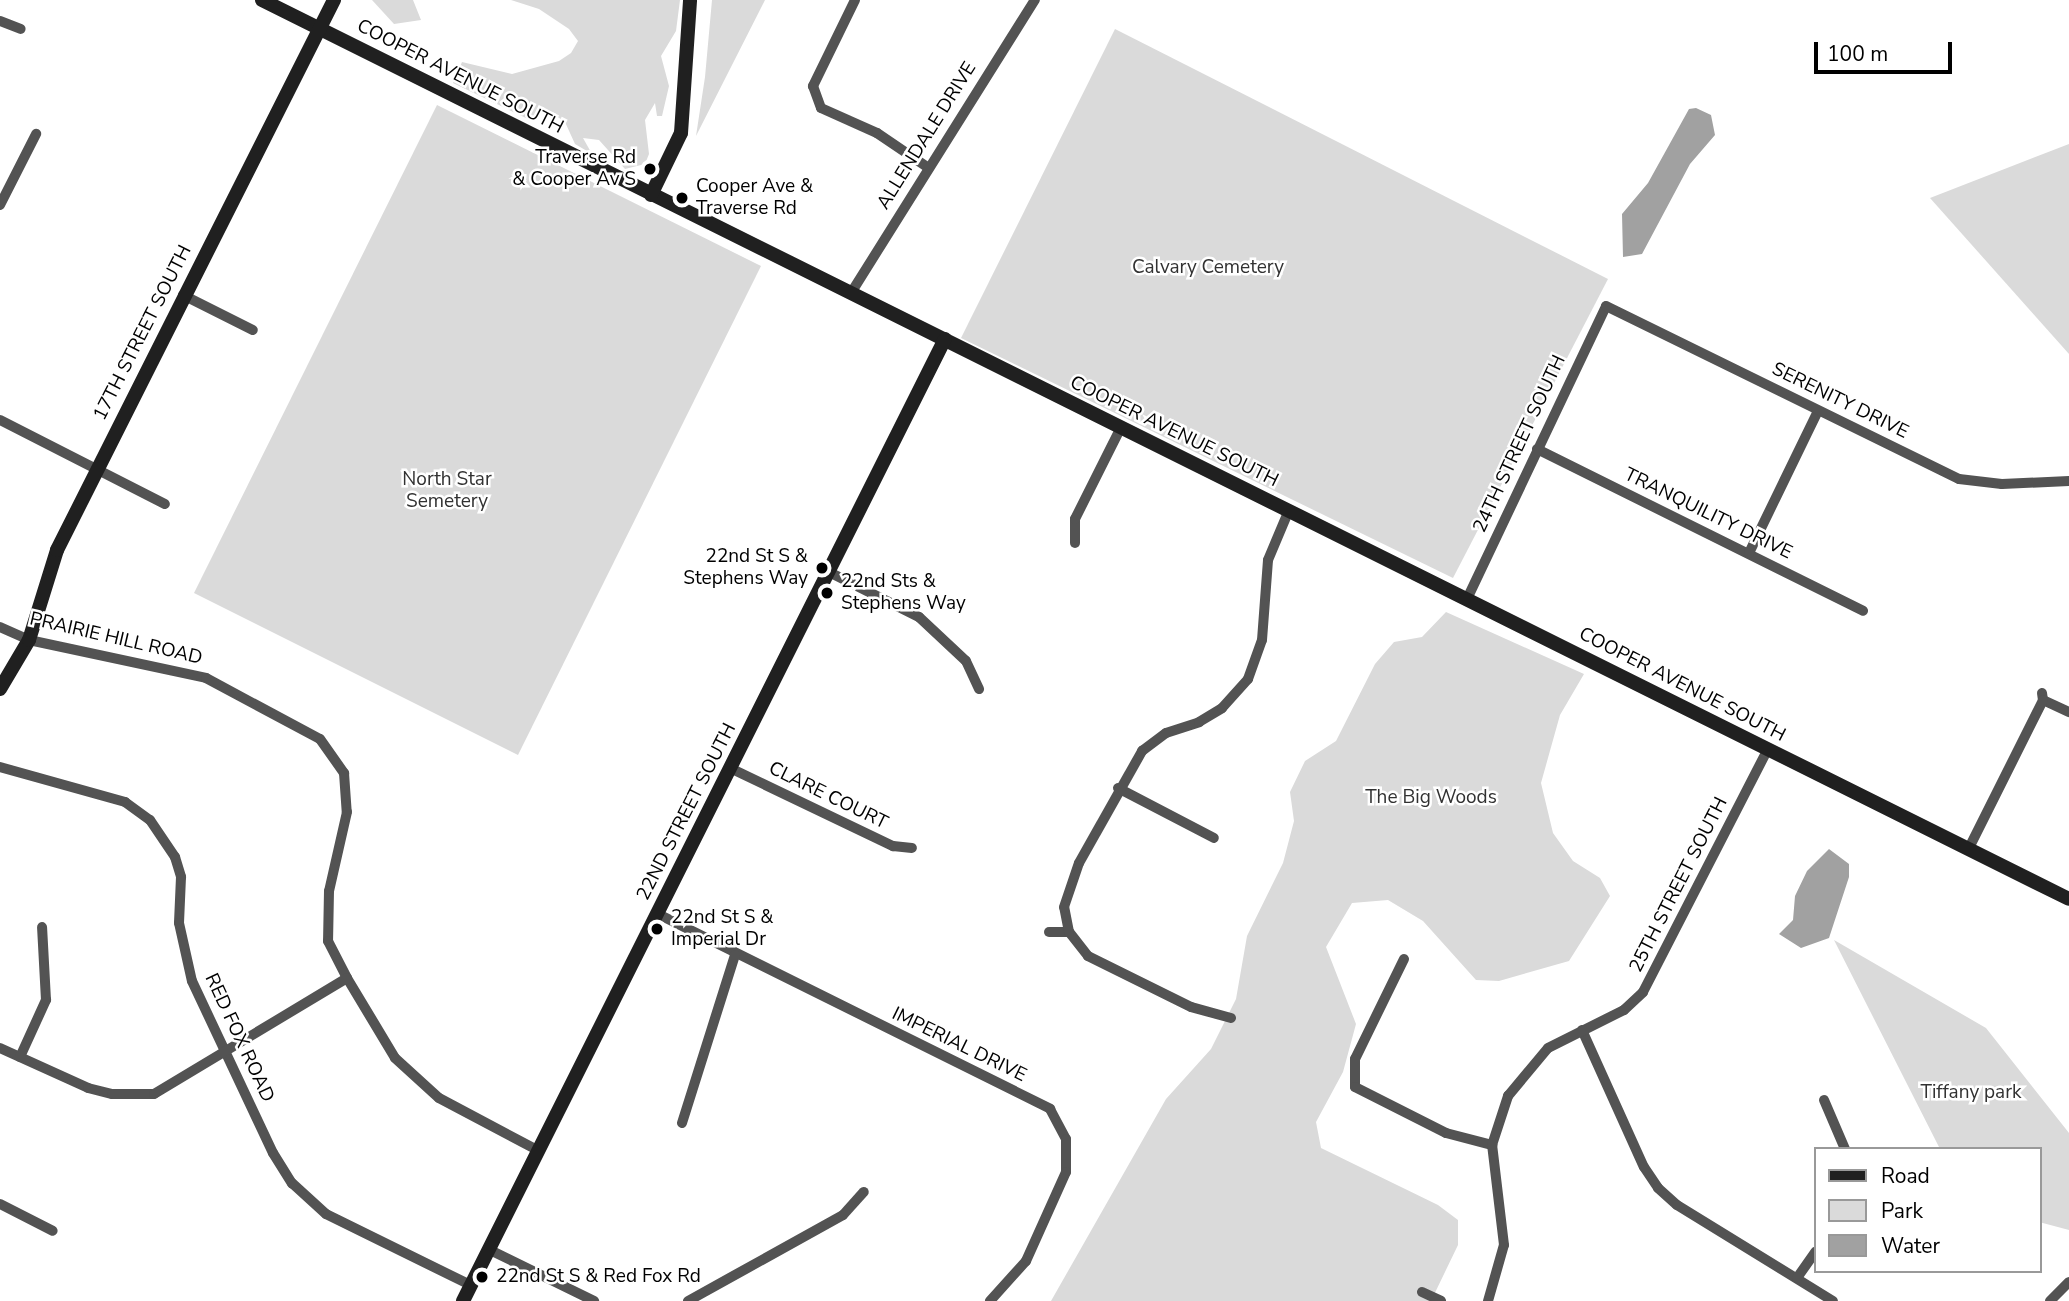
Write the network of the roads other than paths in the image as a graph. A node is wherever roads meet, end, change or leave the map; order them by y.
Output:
1 (262, 0) edge
2 (334, 0) edge
3 (690, 0) edge
4 (855, 0) edge
5 (1035, 0) edge
6 (0, 21) edge
7 (21, 29) dead end
8 (319, 29) junction
9 (36, 134) dead end
10 (927, 167) junction
11 (652, 194) junction
12 (0, 205) edge
13 (851, 293) junction
14 (183, 295) junction
15 (1606, 306) joint
16 (253, 330) dead end
17 (945, 339) junction
18 (1818, 411) junction
19 (0, 420) edge
20 (1121, 426) junction
21 (1536, 449) junction
22 (97, 468) junction
23 (2069, 481) edge
24 (165, 504) dead end
25 (1289, 510) junction
26 (1075, 543) dead end
27 (1749, 553) junction
28 (829, 572) junction
29 (1467, 598) junction
30 (1863, 611) dead end
31 (0, 627) edge
32 (29, 640) junction
33 (0, 689) edge
34 (979, 689) dead end
35 (2069, 712) edge
36 (1768, 749) junction
37 (0, 767) edge
38 (730, 768) junction
39 (1118, 788) junction
40 (1214, 838) dead end
41 (912, 848) dead end
42 (1969, 848) junction
43 (2069, 899) edge
44 (658, 914) junction
45 (42, 927) dead end
46 (1049, 932) dead end
47 (1069, 932) junction
48 (735, 955) junction
49 (1404, 959) dead end
50 (347, 978) junction
51 (1231, 1018) dead end
52 (1583, 1030) junction
53 (0, 1048) edge
54 (228, 1054) junction
55 (20, 1057) junction
56 (1824, 1100) dead end
57 (682, 1123) dead end
58 (1492, 1145) junction
59 (1844, 1147) edge
60 (540, 1151) junction
61 (864, 1192) dead end
62 (0, 1204) edge
63 (53, 1231) dead end
64 (490, 1250) junction
65 (1814, 1253) edge
66 (1797, 1278) junction
67 (2069, 1282) edge
68 (470, 1284) junction
69 (1422, 1292) dead end
70 (463, 1301) edge
71 (594, 1301) edge
72 (688, 1301) edge
73 (990, 1301) edge
74 (1441, 1301) edge
75 (1488, 1301) edge
76 (1833, 1301) edge
77 (2050, 1301) edge

1 - 8 street, COOPER AVENUE SOUTH
2 - 8 street, 17TH STREET SOUTH
3 - 11 street
4 - 10 street
5 - 10 street, ALLENDALE DRIVE
6 - 7 street
8 - 11 street, COOPER AVENUE SOUTH
8 - 14 street, 17TH STREET SOUTH
9 - 12 street
10 - 13 street, ALLENDALE DRIVE
11 - 13 street, COOPER AVENUE SOUTH
13 - 17 street, COOPER AVENUE SOUTH
14 - 16 street
14 - 22 street, 17TH STREET SOUTH
15 - 18 street, SERENITY DRIVE
15 - 21 street, 24TH STREET SOUTH
17 - 20 street, COOPER AVENUE SOUTH
17 - 28 street, 22ND STREET SOUTH
18 - 23 street, SERENITY DRIVE
18 - 27 street
19 - 22 street
20 - 25 street, COOPER AVENUE SOUTH
20 - 26 street
21 - 27 street, TRANQUILITY DRIVE
21 - 29 street, 24TH STREET SOUTH
22 - 24 street
22 - 32 street, 17TH STREET SOUTH
25 - 29 street, COOPER AVENUE SOUTH
25 - 39 street
27 - 30 street, TRANQUILITY DRIVE
28 - 34 street
28 - 38 street, 22ND STREET SOUTH
29 - 36 street, COOPER AVENUE SOUTH
31 - 32 street, PRAIRIE HILL ROAD
32 - 33 street, 17TH STREET SOUTH
32 - 50 street, PRAIRIE HILL ROAD
35 - 42 street
36 - 42 street, COOPER AVENUE SOUTH
36 - 52 street, 25TH STREET SOUTH
37 - 54 street, RED FOX ROAD
38 - 41 street, CLARE COURT
38 - 44 street, 22ND STREET SOUTH
39 - 40 street
39 - 47 street
42 - 43 street, COOPER AVENUE SOUTH
44 - 48 street, IMPERIAL DRIVE
44 - 60 street, 22ND STREET SOUTH
45 - 55 street
46 - 47 street
47 - 51 street
48 - 57 street
48 - 73 street, IMPERIAL DRIVE
49 - 58 street
50 - 54 street
50 - 60 street, PRAIRIE HILL ROAD
52 - 58 street, 25TH STREET SOUTH
52 - 66 street
53 - 55 street
54 - 55 street
54 - 68 street, RED FOX ROAD
56 - 59 street
58 - 75 street, 25TH STREET SOUTH
60 - 64 street, 22ND STREET SOUTH
61 - 72 street
62 - 63 street
64 - 68 street, 22ND STREET SOUTH
64 - 71 street
65 - 66 street
66 - 76 street
67 - 77 street
68 - 70 street, 22ND STREET SOUTH
69 - 74 street

